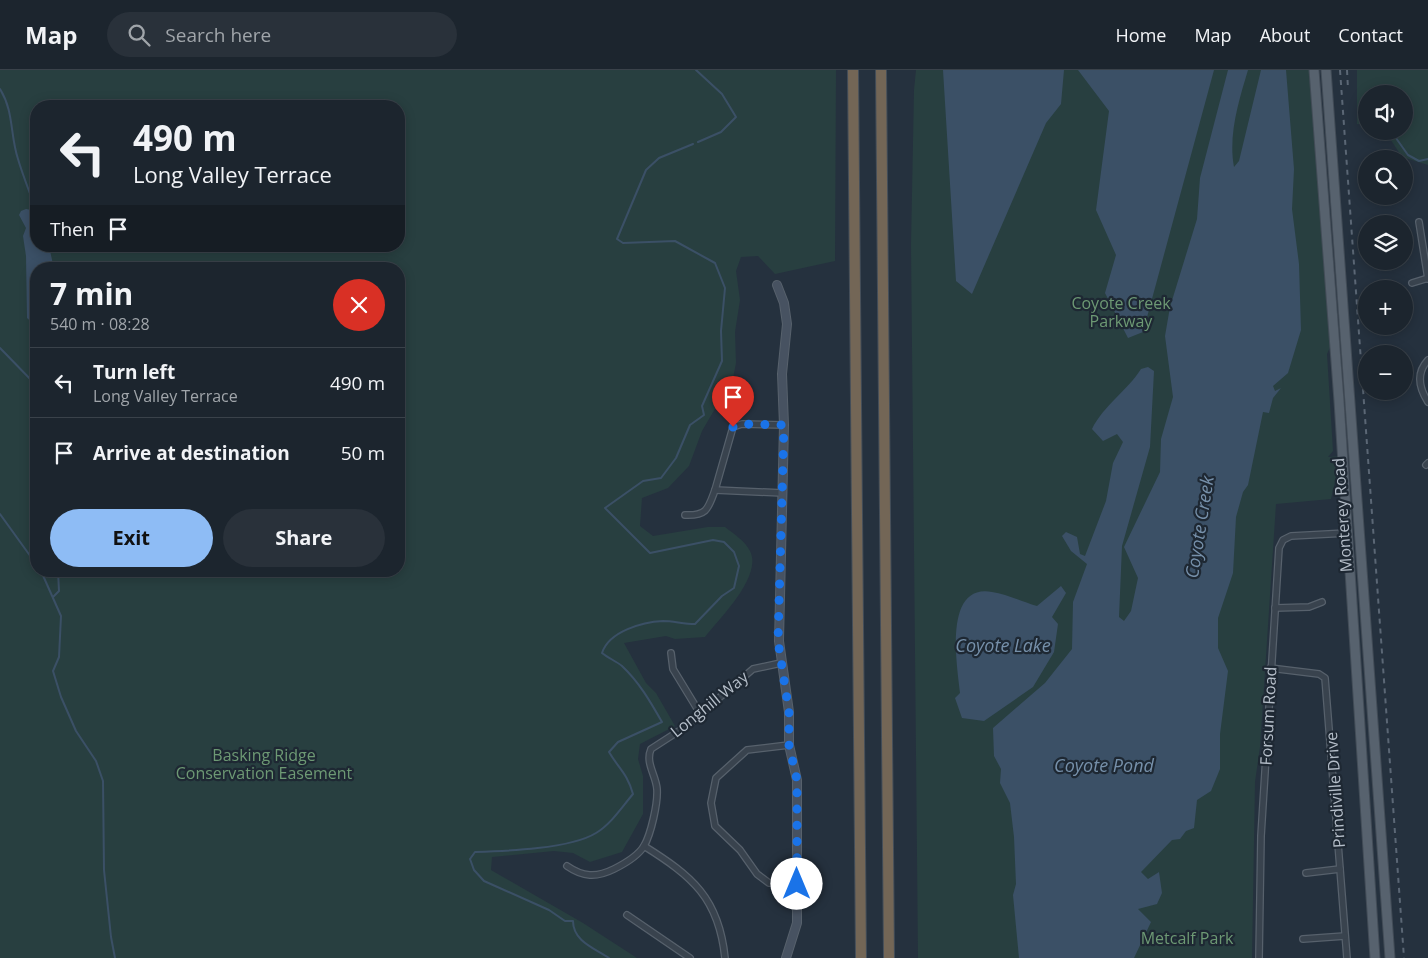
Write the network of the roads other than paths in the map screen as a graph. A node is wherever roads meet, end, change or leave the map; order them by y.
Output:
1 (853, 70) edge
2 (881, 70) edge
3 (1314, 70) edge
4 (1326, 70) edge
5 (1420, 222) dead end
6 (1428, 279) edge
7 (1413, 282) edge
8 (777, 285) dead end
9 (1428, 360) edge
10 (1428, 402) edge
11 (784, 425) junction
12 (714, 490) junction
13 (783, 493) junction
14 (685, 515) dead end
15 (1347, 533) junction
16 (1322, 602) dead end
17 (1275, 608) junction
18 (671, 653) dead end
19 (781, 662) junction
20 (1270, 668) junction
21 (701, 715) junction
22 (789, 745) junction
23 (644, 846) junction
24 (567, 866) dead end
25 (1340, 869) junction
26 (1306, 873) dead end
27 (797, 884) junction
28 (627, 915) dead end
29 (1345, 936) junction
30 (1303, 939) dead end
31 (690, 958) edge
32 (724, 958) edge
33 (786, 958) edge
34 (861, 958) edge
35 (889, 958) edge
36 (1259, 958) edge
37 (1347, 958) edge
38 (1375, 958) edge
39 (1390, 958) edge

1 - 34 highway
2 - 35 highway
3 - 15 main road, Monterey Road
4 - 39 main road, Monterey Road
5 - 6 street
6 - 7 street
8 - 11 street
9 - 10 street
11 - 12 street
11 - 13 street
12 - 13 street
12 - 14 street
13 - 19 street
15 - 17 street, Forsum Road
15 - 38 main road, Monterey Road
16 - 17 street
17 - 20 street, Forsum Road
18 - 21 street
19 - 21 street, Longhill Way
19 - 22 street
20 - 25 street, Prindiville Drive
20 - 36 street, Forsum Road
21 - 23 street, Longhill Way
22 - 27 street
22 - 27 street
23 - 24 street
23 - 32 street
25 - 26 street
25 - 29 street, Prindiville Drive
27 - 33 street
28 - 31 street
29 - 30 street
29 - 37 street, Prindiville Drive

